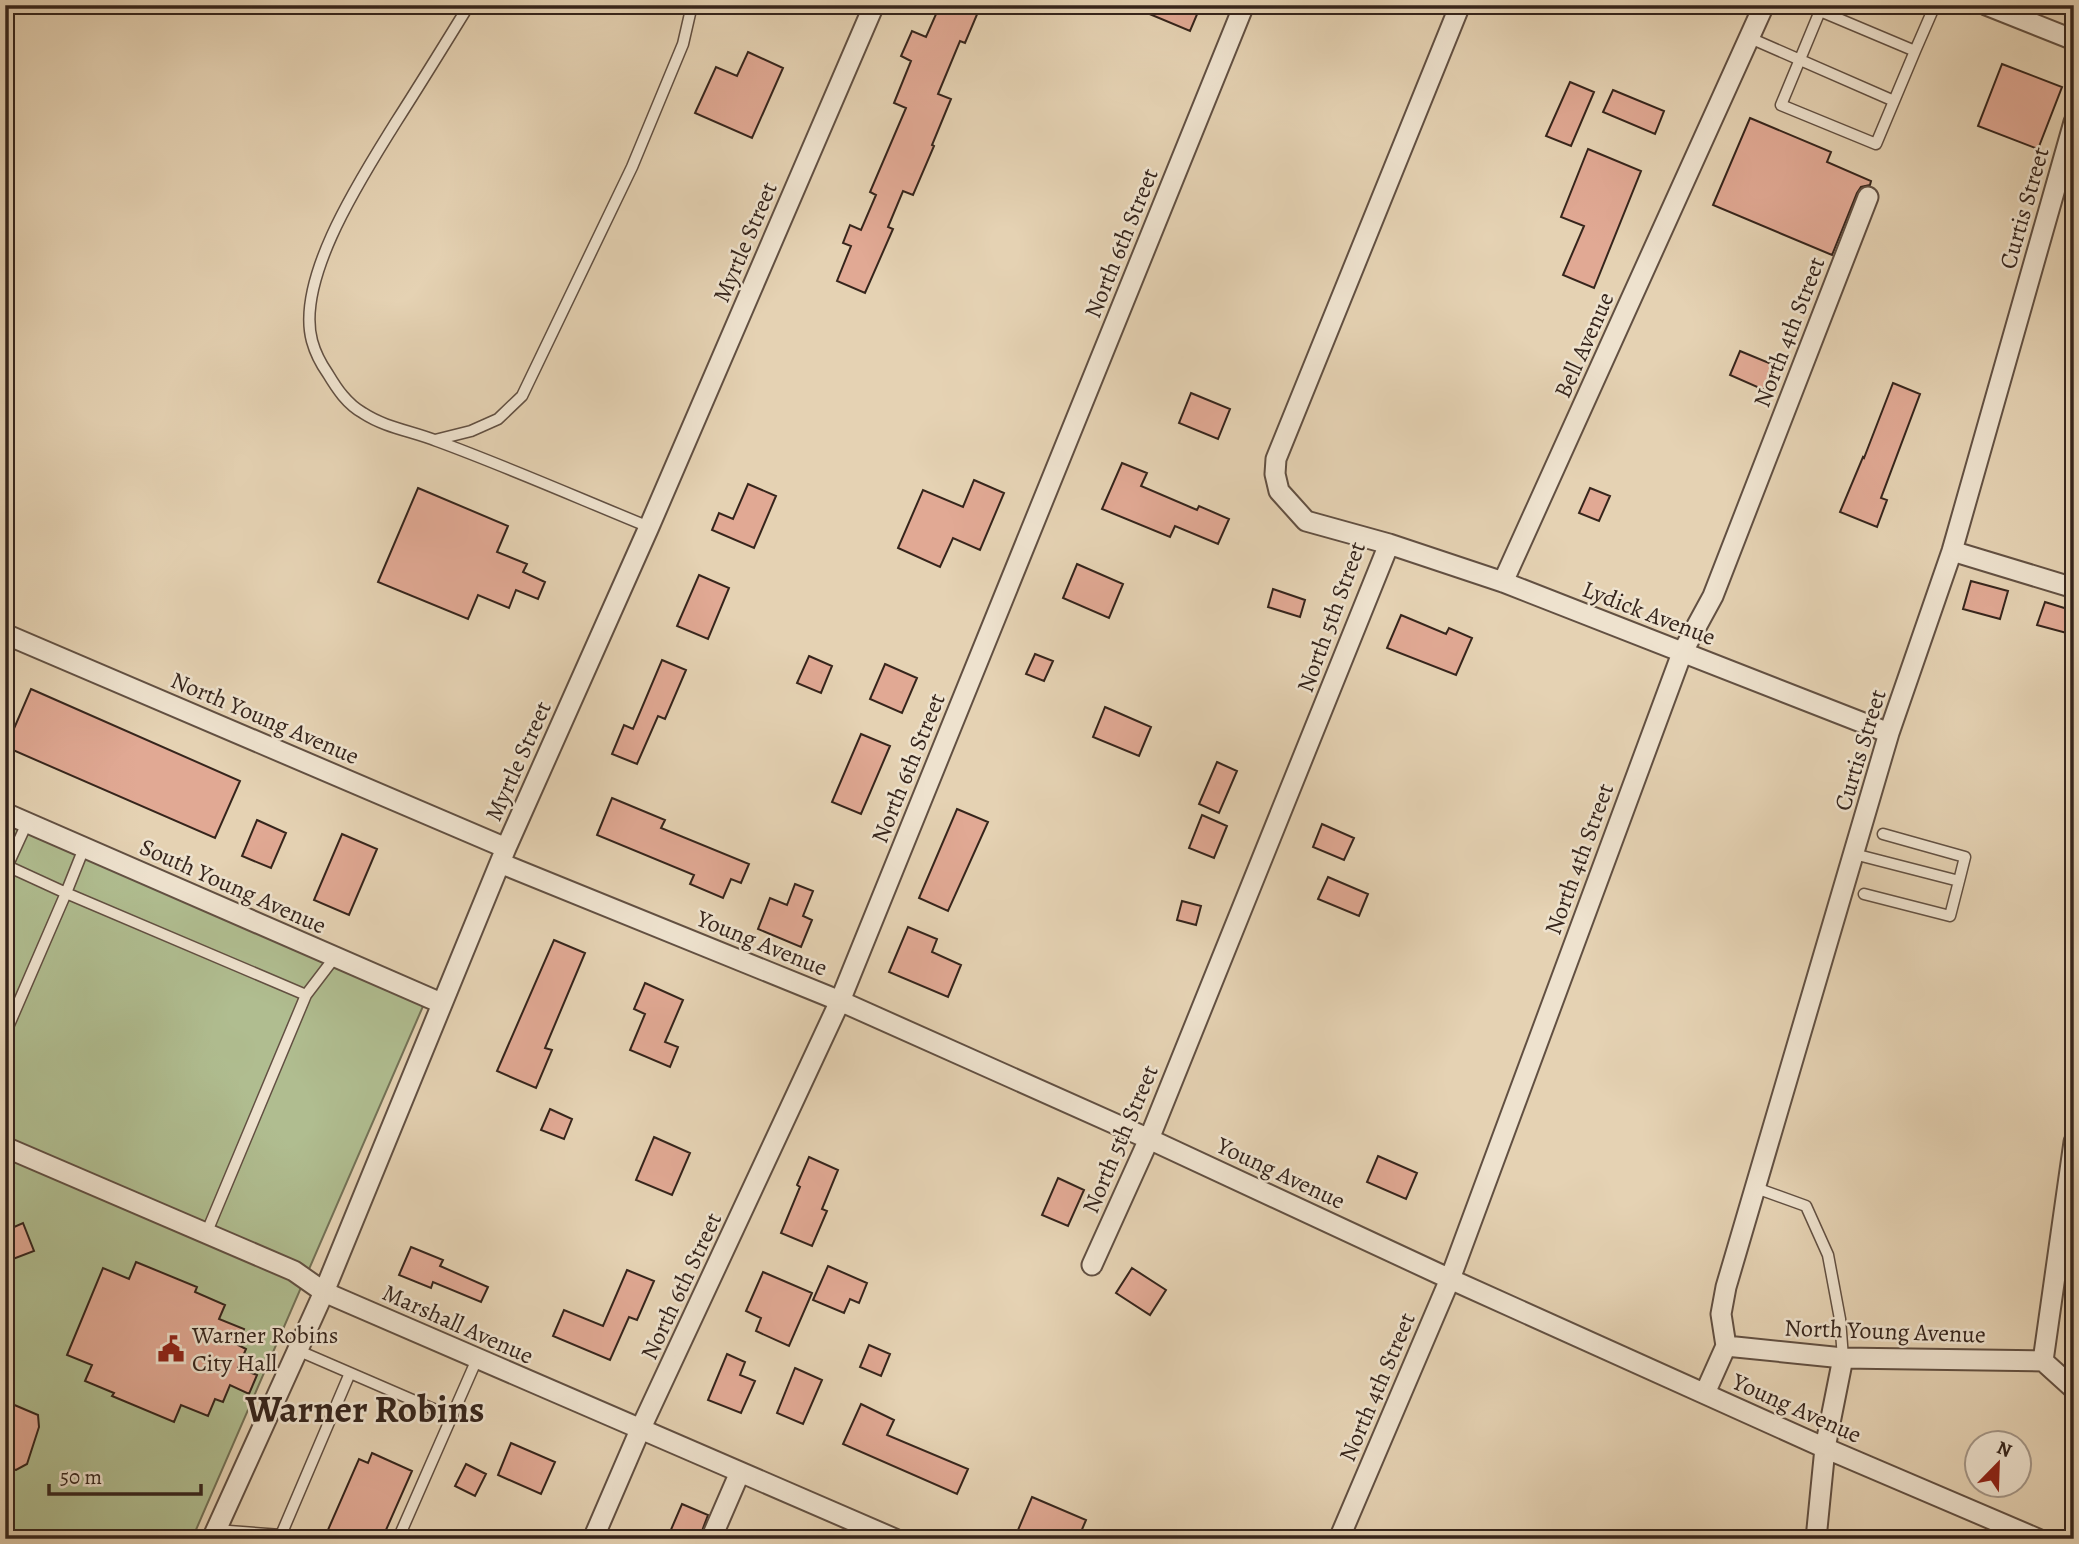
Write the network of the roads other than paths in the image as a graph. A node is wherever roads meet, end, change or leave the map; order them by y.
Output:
1 (470, 5) edge
2 (692, 5) edge
3 (874, 5) edge
4 (1244, 5) edge
5 (1460, 5) edge
6 (1764, 5) edge
7 (1935, 5) edge
8 (1986, 5) edge
9 (1749, 38) junction
10 (2074, 40) edge
11 (1915, 51) junction
12 (1800, 59) junction
13 (1894, 100) junction
14 (2074, 122) edge
15 (2070, 153) edge
16 (1868, 197) dead end
17 (435, 440) junction
18 (649, 527) junction
19 (1389, 544) junction
20 (1952, 551) junction
21 (1503, 582) junction
22 (2074, 588) edge
23 (5, 634) edge
24 (1682, 653) junction
25 (1889, 733) junction
26 (5, 813) edge
27 (27, 823) junction
28 (1882, 834) dead end
29 (84, 848) junction
30 (1854, 854) junction
31 (503, 855) junction
32 (6, 868) edge
33 (1959, 881) junction
34 (66, 893) junction
35 (1864, 894) dead end
36 (335, 957) junction
37 (306, 995) junction
38 (840, 1001) junction
39 (441, 1003) junction
40 (5, 1034) edge
41 (1149, 1139) junction
42 (2074, 1142) edge
43 (5, 1147) edge
44 (1756, 1188) junction
45 (206, 1234) junction
46 (1092, 1265) dead end
47 (1450, 1279) junction
48 (324, 1292) junction
49 (1726, 1346) junction
50 (297, 1350) junction
51 (1843, 1358) junction
52 (477, 1359) junction
53 (2043, 1362) junction
54 (350, 1373) junction
55 (2074, 1389) edge
56 (1705, 1393) junction
57 (452, 1417) junction
58 (640, 1430) junction
59 (1825, 1448) junction
60 (740, 1472) junction
61 (214, 1534) edge
62 (398, 1539) edge
63 (593, 1539) edge
64 (712, 1539) edge
65 (895, 1539) edge
66 (1339, 1539) edge
67 (1816, 1539) edge
68 (2038, 1539) edge

1 - 17 lane
2 - 17 lane
3 - 18 street, Myrtle Street
4 - 38 street, North 6th Street
5 - 19 street, North 5th Street
6 - 9 street, Bell Avenue
7 - 11 lane
8 - 10 street
9 - 12 lane
9 - 21 street, Bell Avenue
11 - 12 lane
11 - 13 lane
12 - 13 lane
12 - 13 lane
14 - 15 street, Curtis Street
15 - 20 street, Curtis Street
16 - 24 street, North 4th Street
17 - 18 lane
18 - 31 street, Myrtle Street
19 - 21 street, Lydick Avenue
19 - 41 street, North 5th Street
20 - 22 street
20 - 25 street, Curtis Street
21 - 24 street, Lydick Avenue
23 - 31 street, North Young Avenue
24 - 25 street, Lydick Avenue
24 - 47 street, North 4th Street
25 - 30 street, Curtis Street
26 - 27 street, South Young Avenue
27 - 29 street, South Young Avenue
27 - 32 lane
28 - 33 lane
29 - 34 lane
29 - 36 street, South Young Avenue
30 - 33 lane
30 - 44 street, Curtis Street
31 - 38 street, Young Avenue
31 - 39 street, Myrtle Street
32 - 34 lane
33 - 35 lane
34 - 37 lane
34 - 40 lane
36 - 37 lane
36 - 39 street, South Young Avenue
37 - 45 lane
38 - 41 street, Young Avenue
38 - 58 street, North 6th Street
39 - 48 street, Myrtle Street
41 - 46 street, North 5th Street
41 - 47 street, Young Avenue
42 - 53 street
43 - 45 street, Marshall Avenue
44 - 49 street, Curtis Street
44 - 51 lane
45 - 48 street, Marshall Avenue
47 - 56 street, Young Avenue
47 - 66 street, North 4th Street
48 - 50 street, Myrtle Street
48 - 52 street, Marshall Avenue
49 - 51 street, North Young Avenue
49 - 56 street
50 - 54 lane
50 - 61 street, Myrtle Street
51 - 53 street, North Young Avenue
51 - 59 street
52 - 57 lane
52 - 58 street, Marshall Avenue
53 - 55 street
54 - 57 lane
54 - 61 lane
56 - 59 street, Young Avenue
57 - 62 lane
58 - 60 street, Marshall Avenue
58 - 63 street, North 6th Street
59 - 67 street
59 - 68 street, Young Avenue
60 - 64 street
60 - 65 street, Marshall Avenue

